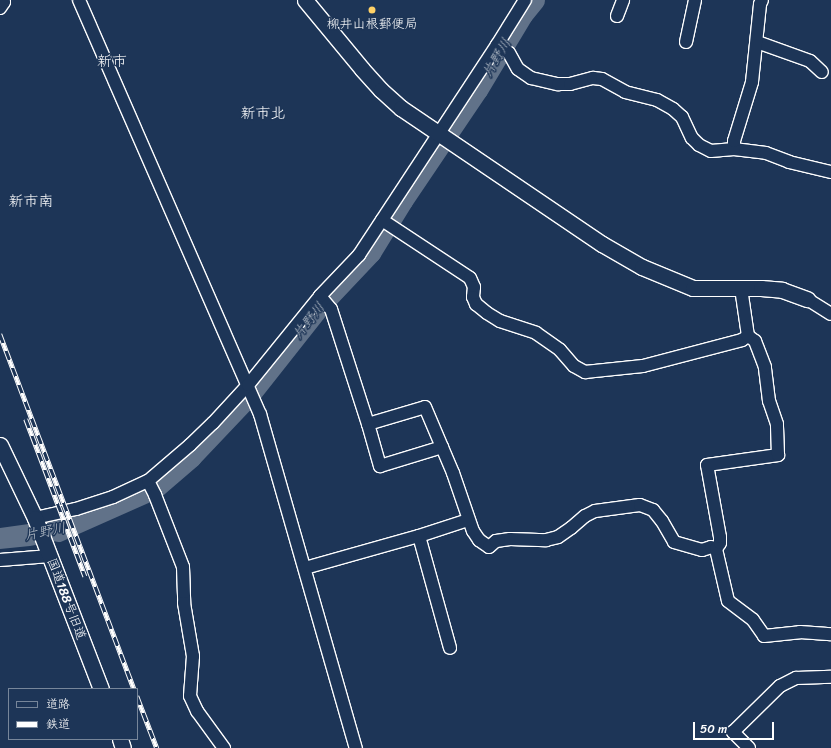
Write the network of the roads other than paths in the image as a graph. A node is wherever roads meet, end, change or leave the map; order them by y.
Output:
1 (2, 0) edge
2 (79, 0) edge
3 (305, 0) edge
4 (524, 0) edge
5 (623, 0) edge
6 (695, 0) edge
7 (762, 0) edge
8 (0, 8) edge
9 (617, 16) dead end
10 (686, 42) dead end
11 (757, 42) junction
12 (502, 49) junction
13 (822, 72) dead end
14 (439, 133) junction
15 (734, 149) junction
16 (831, 172) edge
17 (382, 220) junction
18 (741, 288) junction
19 (323, 299) junction
20 (807, 299) joint
21 (831, 314) edge
22 (748, 336) junction
23 (250, 390) junction
24 (368, 424) junction
25 (0, 445) edge
26 (442, 447) junction
27 (149, 482) junction
28 (468, 520) junction
29 (36, 522) junction
30 (419, 536) junction
31 (716, 549) junction
32 (49, 554) junction
33 (0, 560) edge
34 (305, 568) junction
35 (831, 634) edge
36 (450, 648) dead end
37 (831, 677) edge
38 (100, 688) edge
39 (224, 748) edge
40 (356, 748) edge
41 (749, 748) edge

1 - 8 street
2 - 23 street
3 - 14 street
4 - 12 street
5 - 9 street
6 - 10 street
7 - 11 street
11 - 13 street
11 - 15 street
12 - 14 street
12 - 15 street
14 - 17 street
14 - 18 street
15 - 16 street
17 - 19 street
17 - 22 street
18 - 20 street
18 - 22 street
19 - 23 street
19 - 24 street
20 - 21 street
22 - 31 street
23 - 27 street
23 - 34 street
24 - 26 street
24 - 26 street
25 - 29 street, 国道188号旧道
26 - 28 street
27 - 29 street
27 - 39 street
28 - 30 street
28 - 31 street
29 - 32 street, 国道188号旧道
30 - 34 street
30 - 36 street
31 - 35 street
32 - 33 street
32 - 38 street, 国道188号旧道
34 - 40 street
37 - 41 street

